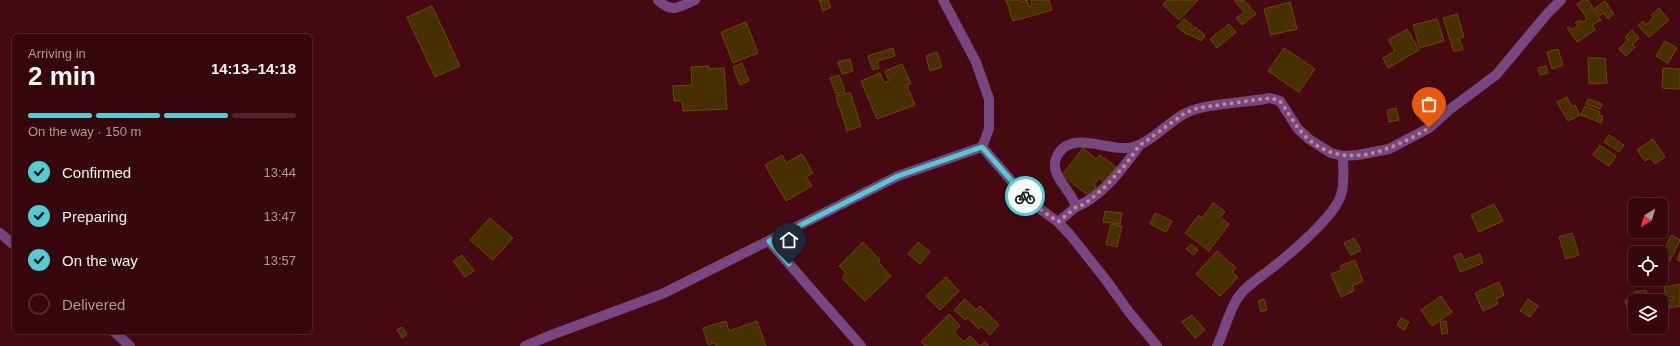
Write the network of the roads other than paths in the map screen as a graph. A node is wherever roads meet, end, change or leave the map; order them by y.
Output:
1 (658, 0) edge
2 (695, 0) edge
3 (943, 0) edge
4 (1561, 0) edge
5 (1139, 146) junction
6 (982, 147) junction
7 (1343, 156) junction
8 (1076, 207) junction
9 (1058, 222) junction
10 (0, 233) edge
11 (769, 241) junction
12 (12, 243) edge
13 (116, 334) edge
14 (547, 341) edge
15 (130, 346) edge
16 (525, 346) edge
17 (861, 346) edge
18 (1157, 346) edge
19 (1218, 346) edge

1 - 2 street
3 - 6 street
4 - 7 street
5 - 7 street
5 - 8 street
5 - 8 street
6 - 9 street
6 - 11 street
7 - 19 street
8 - 9 street
9 - 18 street
10 - 12 street
11 - 14 street
11 - 17 street
13 - 15 street
14 - 16 street

